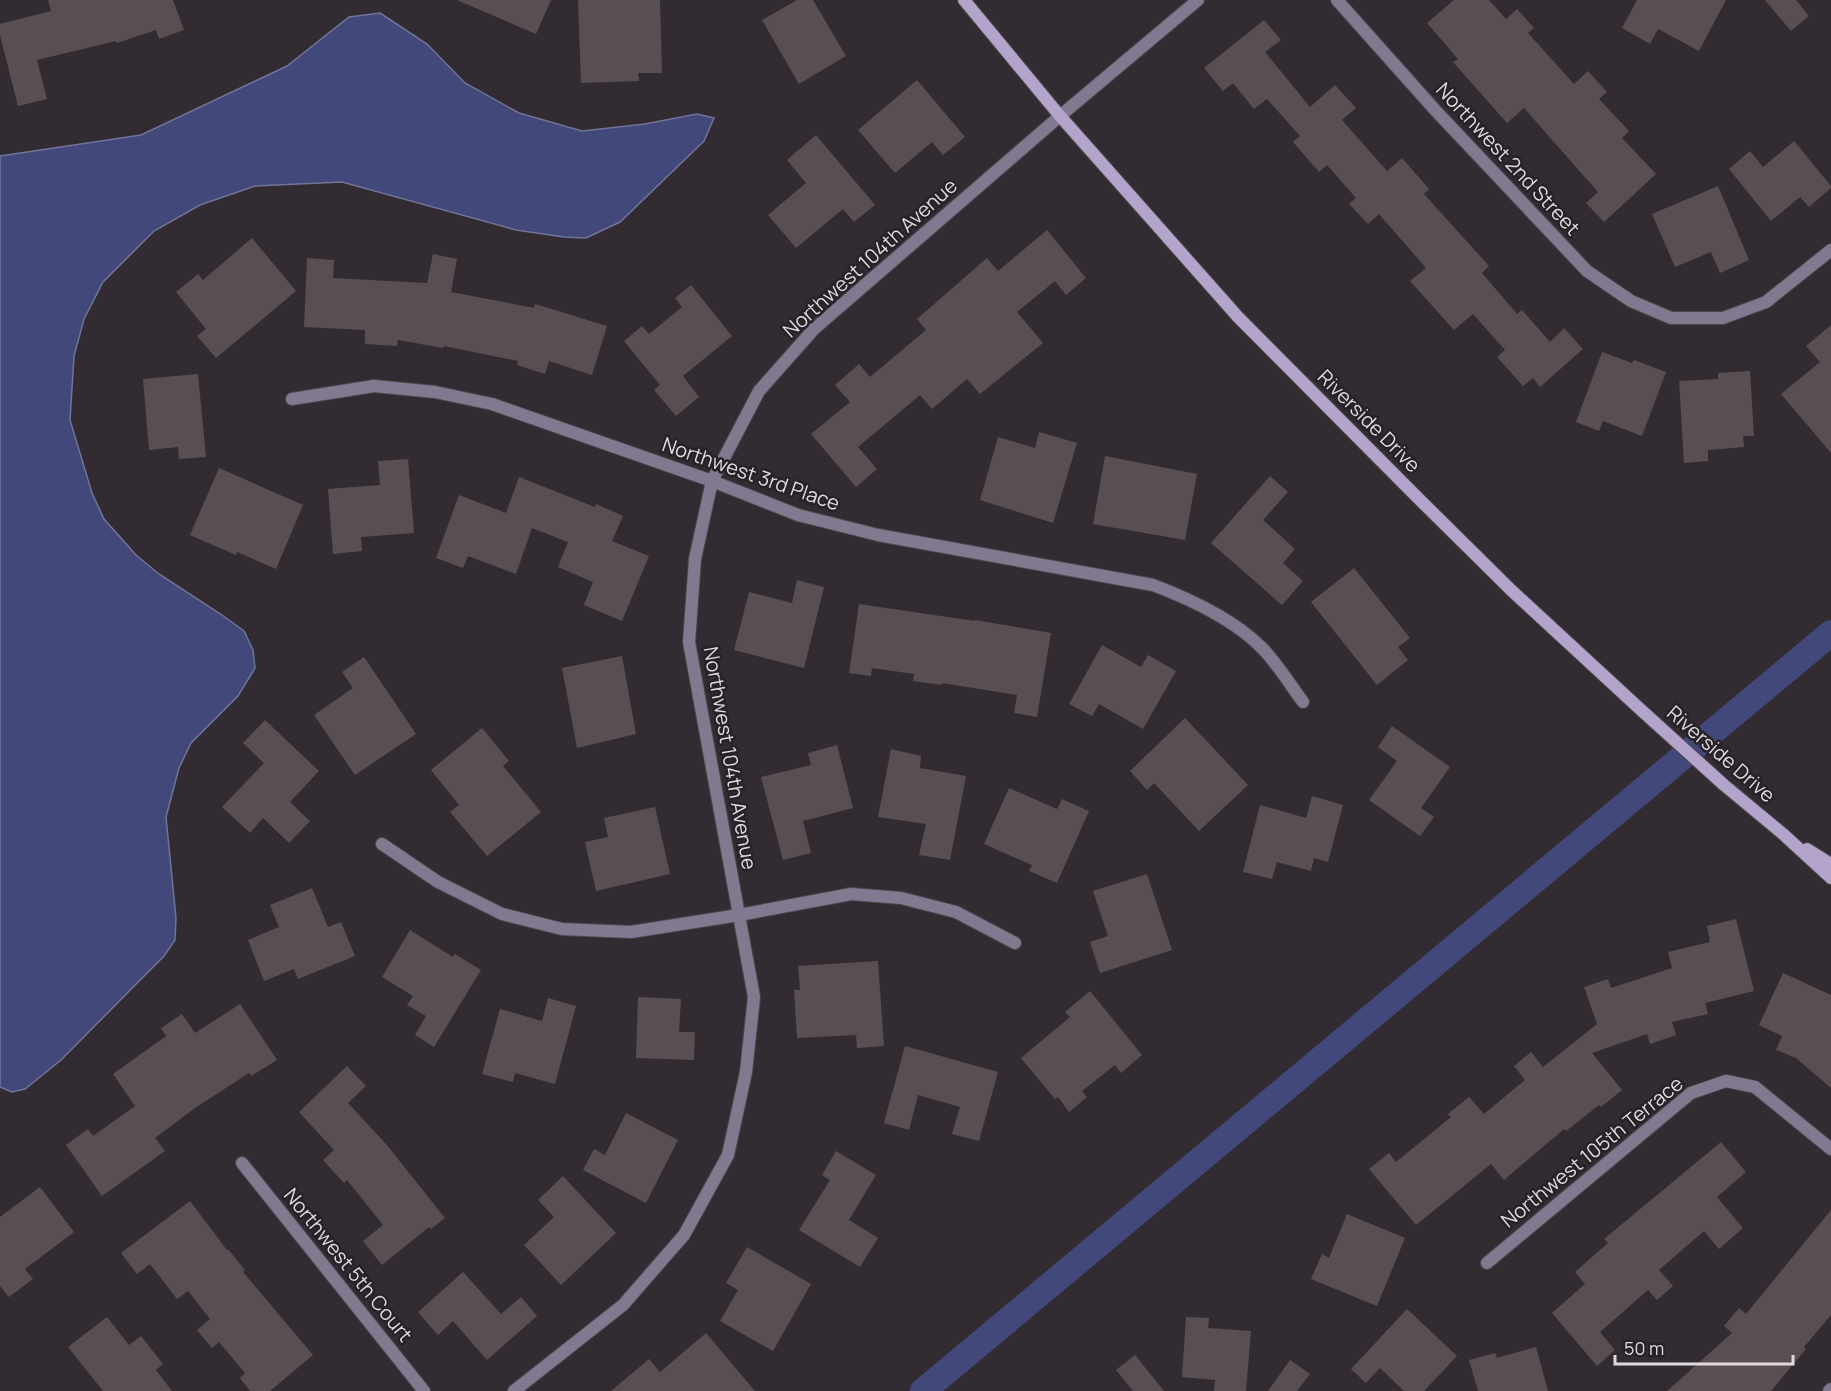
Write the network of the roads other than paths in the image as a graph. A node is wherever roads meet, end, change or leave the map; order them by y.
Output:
1 (963, 0) edge
2 (1198, 0) edge
3 (1337, 0) edge
4 (1060, 116) junction
5 (1831, 250) edge
6 (292, 399) dead end
7 (712, 481) junction
8 (1304, 702) dead end
9 (1784, 834) junction
10 (382, 844) dead end
11 (1831, 864) edge
12 (1831, 878) edge
13 (739, 915) junction
14 (1015, 943) dead end
15 (1831, 1149) edge
16 (242, 1164) dead end
17 (1487, 1263) dead end
18 (424, 1391) edge
19 (514, 1391) edge

1 - 4 street, Riverside Drive
2 - 4 street, Northwest 104th Avenue
3 - 5 street, Northwest 2nd Street
4 - 7 street, Northwest 104th Avenue
4 - 9 street, Riverside Drive
6 - 7 street, Northwest 3rd Place
7 - 8 street, Northwest 3rd Place
7 - 13 street, Northwest 104th Avenue
9 - 11 street, Riverside Drive
9 - 12 street, Riverside Drive
10 - 13 street
13 - 14 street
13 - 19 street, Northwest 104th Avenue
15 - 17 street, Northwest 105th Terrace
16 - 18 street, Northwest 5th Court

